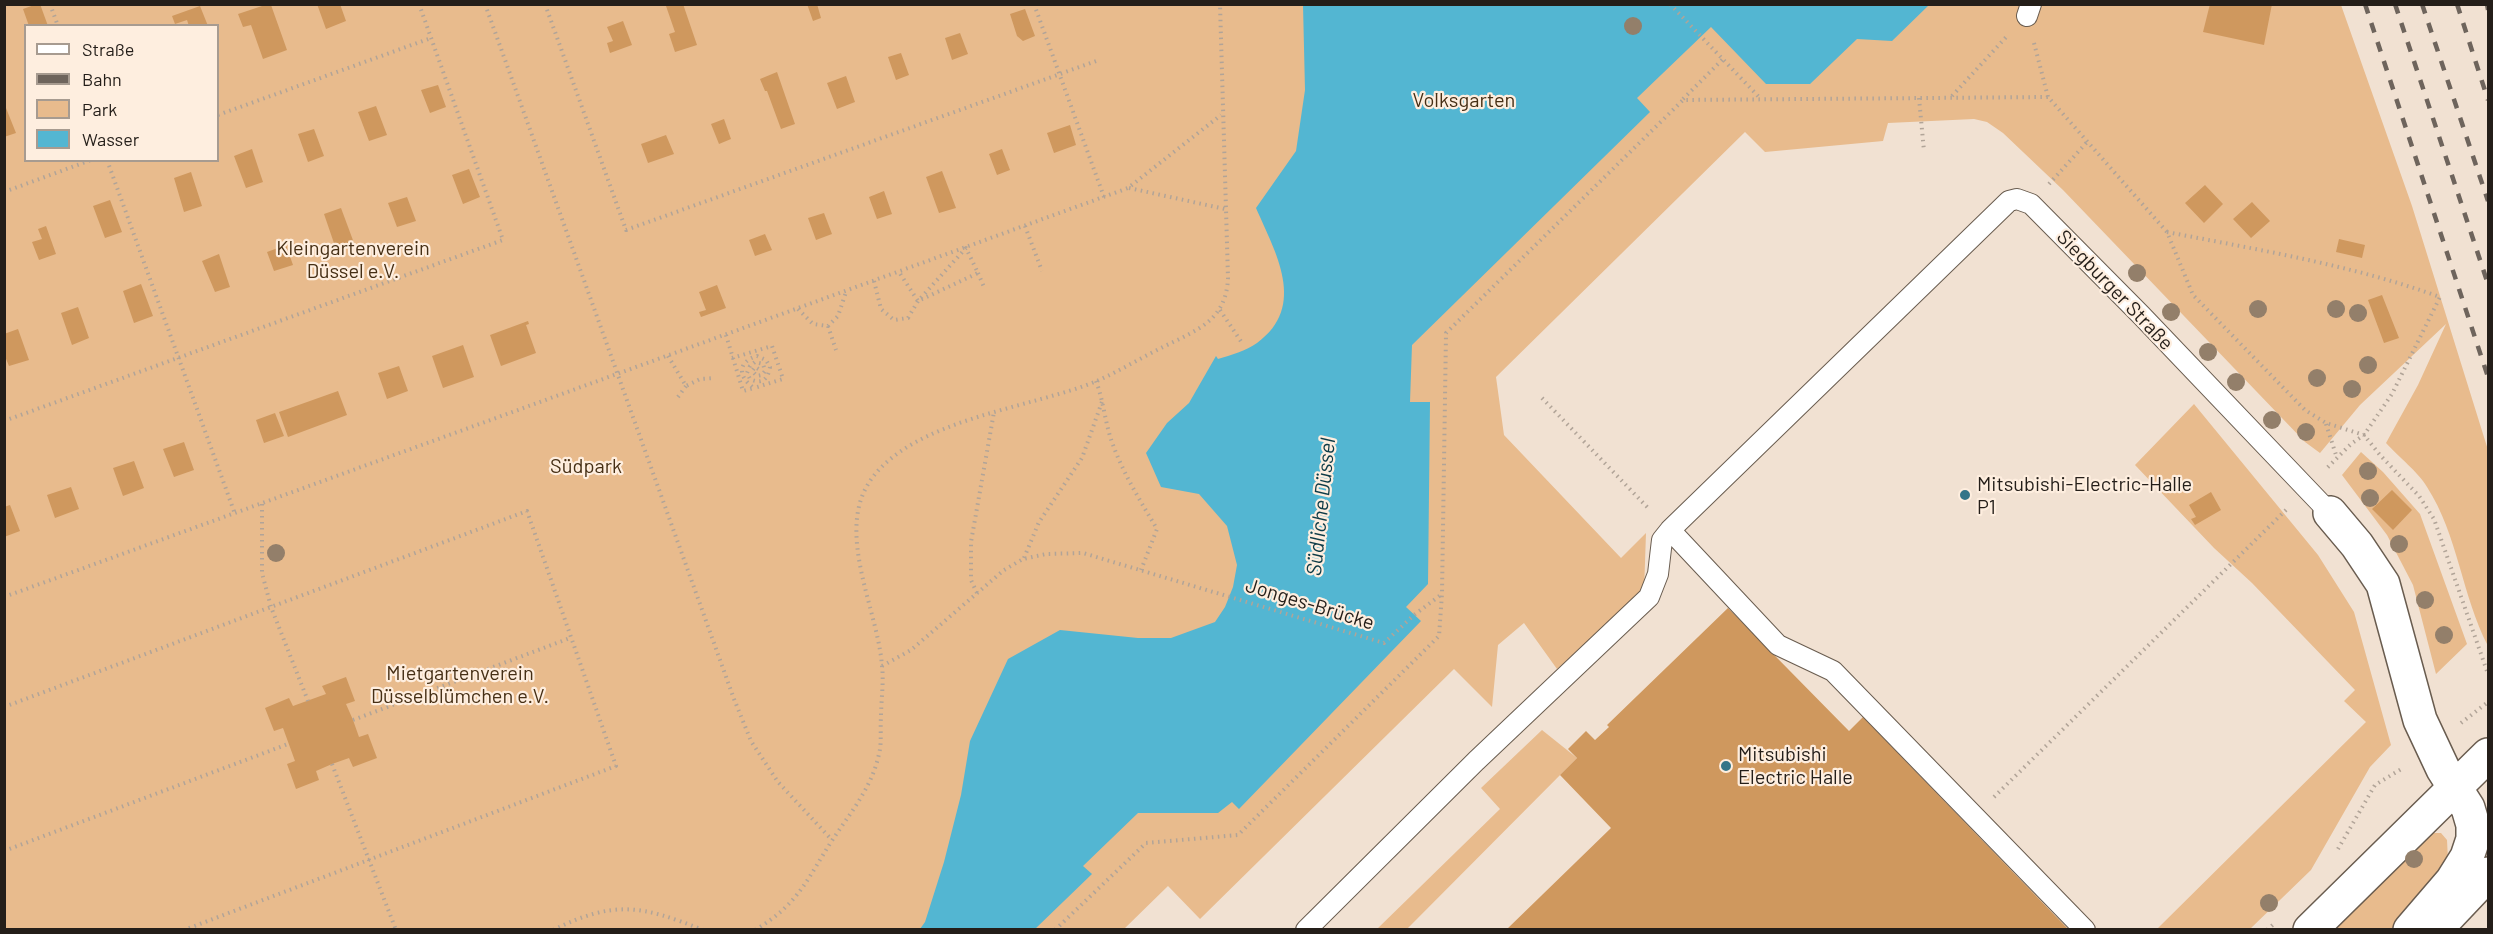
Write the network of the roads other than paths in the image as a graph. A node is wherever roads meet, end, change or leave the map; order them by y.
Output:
1 (2330, 513) joint
2 (1670, 531) junction
3 (2488, 755) edge
4 (2455, 788) junction
5 (2488, 811) edge
6 (2488, 874) edge
7 (2296, 922) edge
8 (1306, 930) edge
9 (2085, 930) edge
10 (2410, 930) edge
11 (2435, 930) edge

1 - 2 lane, Siegburger Straße
1 - 4 street, Siegburger Straße
2 - 8 lane
2 - 9 lane
3 - 4 street
4 - 5 street, Siegburger Straße
4 - 7 street
4 - 10 street, Siegburger Straße
6 - 11 street

